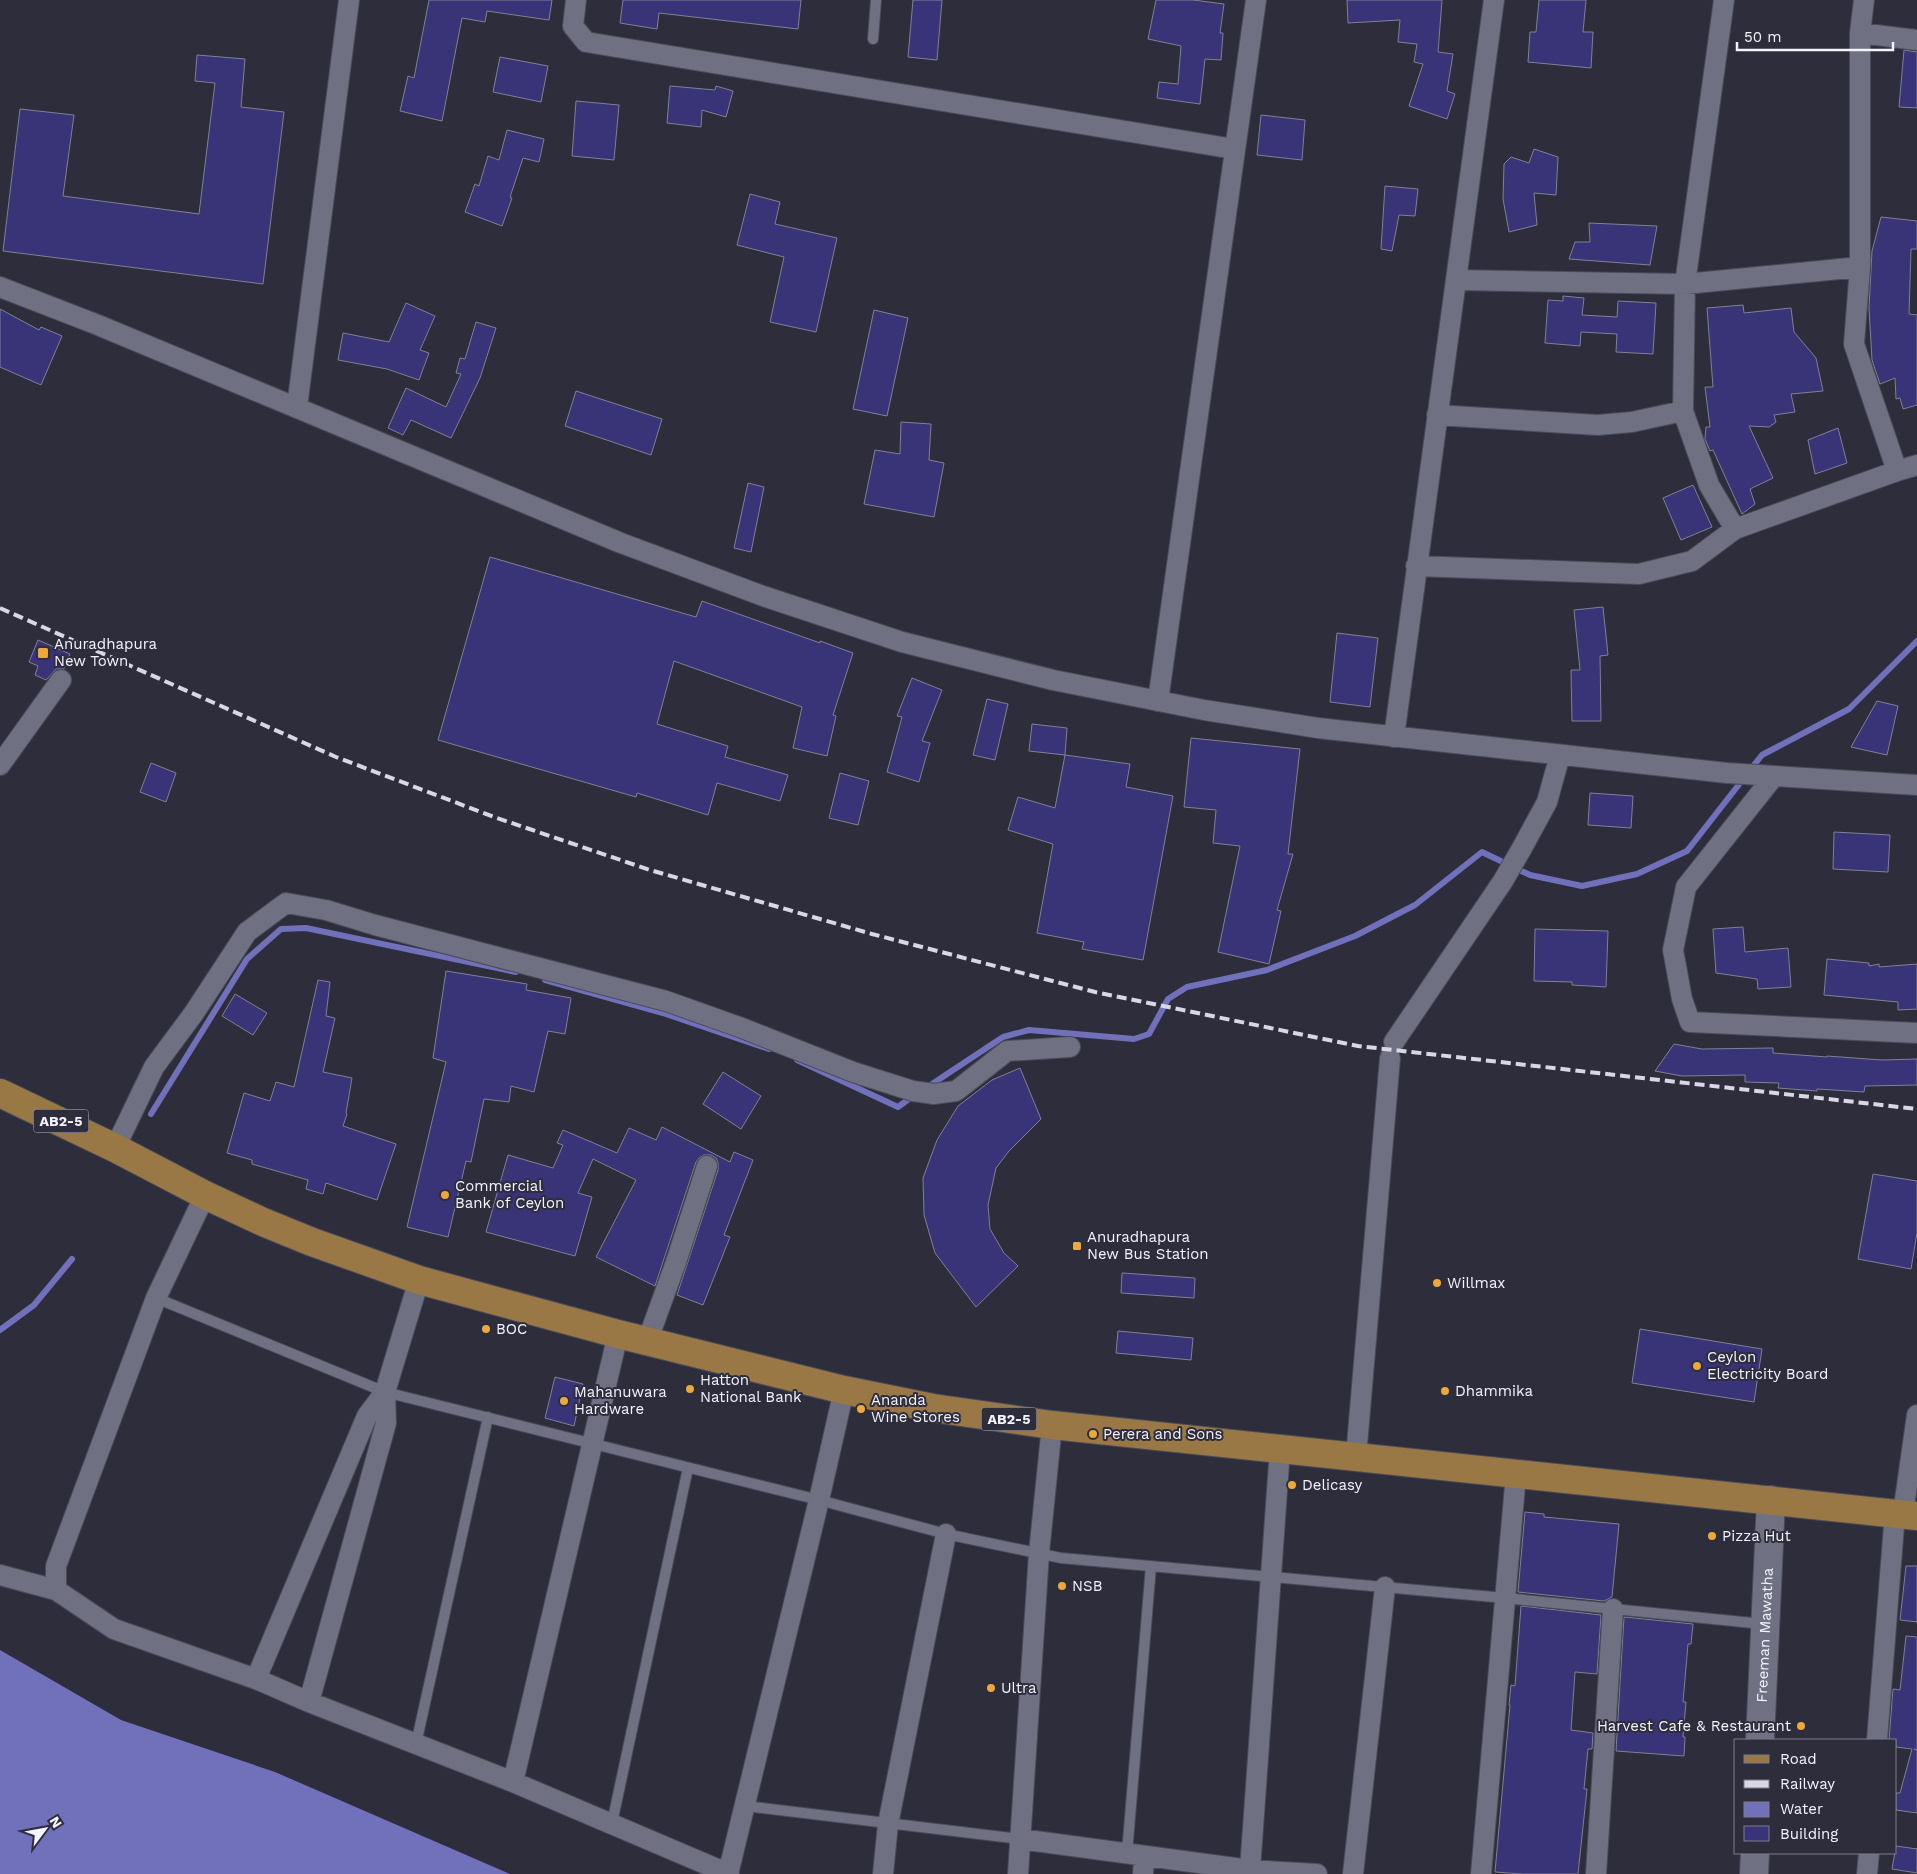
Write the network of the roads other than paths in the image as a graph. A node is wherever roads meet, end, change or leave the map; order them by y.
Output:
1 (349, 0) edge
2 (576, 0) edge
3 (876, 0) edge
4 (1256, 0) edge
5 (1494, 0) edge
6 (1724, 0) edge
7 (1864, 0) edge
8 (1860, 33) junction
9 (873, 39) dead end
10 (1917, 40) edge
11 (1234, 149) junction
12 (1860, 267) junction
13 (1456, 280) junction
14 (1685, 284) junction
15 (0, 287) edge
16 (297, 408) junction
17 (1683, 410) junction
18 (1438, 415) junction
19 (1917, 465) edge
20 (1896, 471) junction
21 (1735, 529) junction
22 (1416, 566) junction
23 (62, 680) dead end
24 (1158, 701) junction
25 (1394, 737) junction
26 (1560, 755) junction
27 (0, 765) edge
28 (1766, 776) junction
29 (1917, 785) edge
30 (1917, 1033) edge
31 (1070, 1047) dead end
32 (0, 1093) edge
33 (125, 1153) junction
34 (707, 1166) dead end
35 (205, 1195) junction
36 (420, 1280) junction
37 (156, 1298) junction
38 (618, 1334) junction
39 (647, 1342) junction
40 (844, 1390) junction
41 (385, 1392) junction
42 (1917, 1415) edge
43 (488, 1418) junction
44 (1052, 1424) junction
45 (592, 1443) junction
46 (1280, 1449) junction
47 (1356, 1457) junction
48 (688, 1468) junction
49 (1516, 1474) junction
50 (819, 1500) junction
51 (1771, 1500) junction
52 (1905, 1514) edge
53 (946, 1534) junction
54 (1039, 1553) junction
55 (1151, 1566) junction
56 (0, 1575) edge
57 (1272, 1577) junction
58 (1384, 1587) junction
59 (56, 1590) junction
60 (1505, 1598) junction
61 (1613, 1609) junction
62 (1766, 1624) junction
63 (256, 1679) junction
64 (309, 1702) junction
65 (1760, 1739) edge
66 (1878, 1739) edge
67 (416, 1744) junction
68 (513, 1782) junction
69 (745, 1806) junction
70 (612, 1823) junction
71 (888, 1824) junction
72 (1020, 1839) junction
73 (1755, 1854) edge
74 (1868, 1854) edge
75 (1138, 1861) edge
76 (1250, 1870) junction
77 (729, 1874) edge
78 (883, 1874) edge
79 (1018, 1874) edge
80 (1317, 1874) edge
81 (1353, 1874) edge
82 (1481, 1874) edge
83 (1596, 1874) edge
84 (1754, 1874) edge
85 (1867, 1874) edge

1 - 16 street
2 - 11 street
3 - 9 lane
4 - 11 street
5 - 13 street
6 - 14 street
7 - 8 street
8 - 10 street
8 - 12 street
11 - 24 street
12 - 14 street
12 - 20 street
13 - 14 street
13 - 18 street
14 - 17 street
15 - 16 street
16 - 24 street
17 - 18 street
17 - 21 street
18 - 22 street
19 - 20 street
20 - 21 street
21 - 22 street
22 - 25 street
23 - 27 street
24 - 25 street
25 - 26 street
26 - 28 street
26 - 47 street
28 - 29 street
28 - 30 street
31 - 33 street
32 - 33 main road, AB2-5
33 - 35 main road, AB2-5
34 - 39 street
35 - 36 main road, AB2-5
35 - 37 street
36 - 38 main road, AB2-5
36 - 41 street
37 - 41 lane
37 - 59 street
38 - 39 main road, AB2-5
38 - 45 street
39 - 40 main road, AB2-5
40 - 44 main road, AB2-5
40 - 50 street
41 - 43 lane
41 - 63 street
41 - 64 street
42 - 52 street
43 - 45 lane
43 - 67 lane
44 - 46 main road, AB2-5
44 - 54 street
45 - 48 lane
45 - 68 street
46 - 47 main road, AB2-5
46 - 57 street
47 - 49 main road, AB2-5
48 - 50 lane
48 - 70 lane
49 - 51 main road, AB2-5
49 - 60 street
50 - 53 lane
50 - 69 street
51 - 52 main road, AB2-5
51 - 62 street, Freeman Mawatha
52 - 66 street
53 - 54 lane
53 - 71 street
54 - 55 lane
54 - 72 street
55 - 57 lane
55 - 75 lane
56 - 59 street
57 - 58 lane
57 - 76 street
58 - 60 lane
58 - 81 street
59 - 63 street
60 - 61 lane
60 - 82 street
61 - 62 lane
61 - 83 street
62 - 65 street, Freeman Mawatha
63 - 64 street
64 - 67 street
67 - 68 street
68 - 70 street
69 - 71 lane
69 - 77 street
70 - 77 street
71 - 72 lane
71 - 78 street
72 - 75 street
72 - 79 street
73 - 84 street
74 - 85 street
75 - 76 street
76 - 80 street

